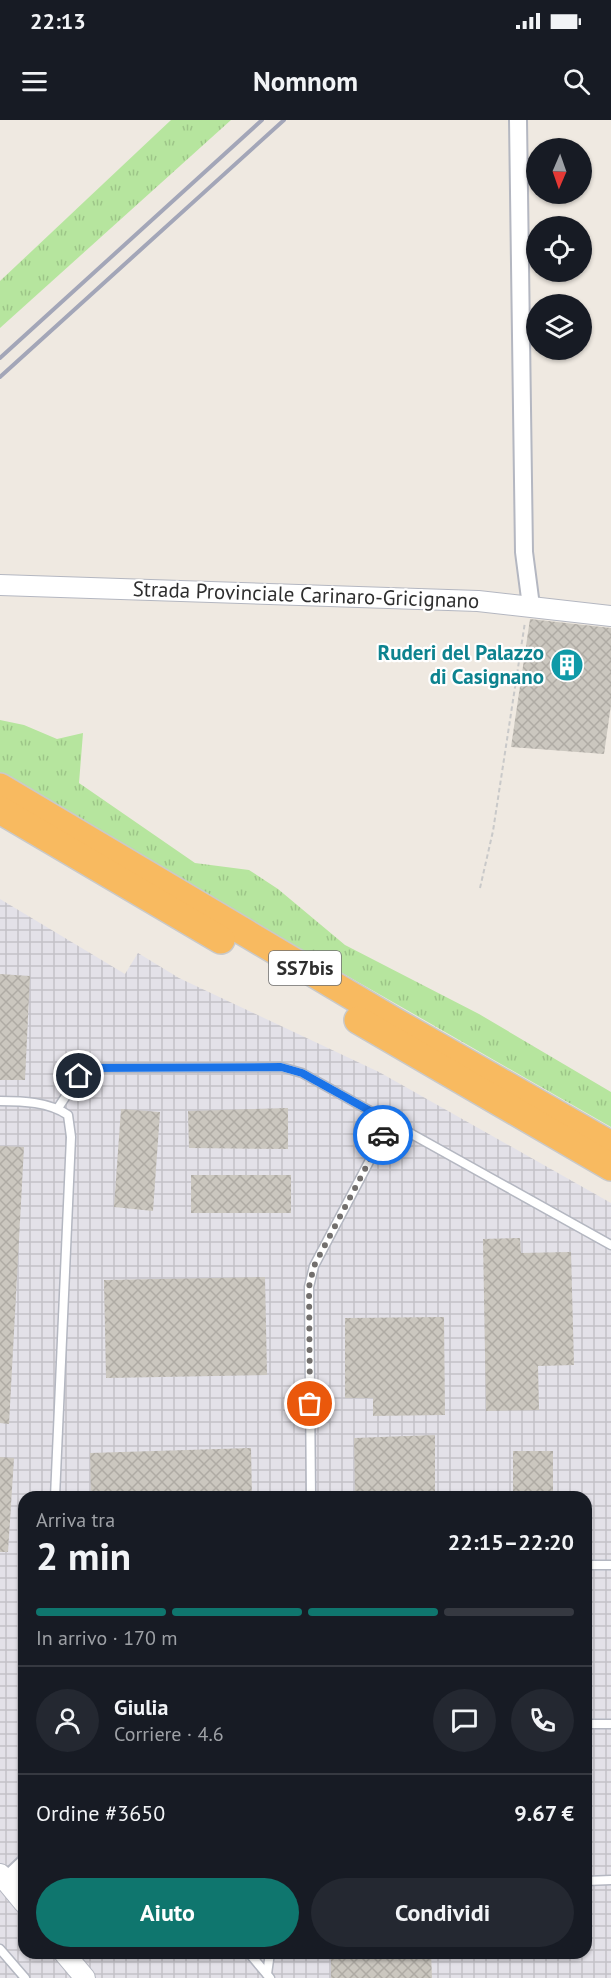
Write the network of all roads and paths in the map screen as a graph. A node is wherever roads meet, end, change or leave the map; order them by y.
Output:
1 (518, 120) edge
2 (0, 585) edge
3 (531, 606) junction
4 (611, 616) edge
5 (0, 787) edge
6 (0, 810) edge
7 (480, 888) dead end
8 (0, 1101) edge
9 (58, 1108) junction
10 (390, 1122) junction
11 (611, 1145) edge
12 (611, 1167) edge
13 (611, 1245) edge
14 (55, 1491) edge
15 (311, 1491) edge
16 (592, 1565) edge
17 (611, 1565) edge
18 (592, 1724) edge
19 (611, 1724) edge
20 (611, 1880) edge
21 (592, 1881) edge
22 (0, 1949) edge
23 (69, 1959) edge
24 (254, 1959) edge
25 (269, 1959) edge
26 (268, 1976) edge
27 (25, 1978) edge
28 (84, 1978) edge

1 - 3 street
2 - 3 street, Strada Provinciale Carinaro-Gricignano
3 - 4 street, Strada Provinciale Carinaro-Gricignano
3 - 7 path
5 - 11 highway, SS7bis
6 - 12 highway, SS7bis
8 - 9 lane
9 - 10 lane
9 - 14 lane
10 - 13 lane
10 - 15 lane
16 - 17 lane
18 - 19 lane
20 - 21 lane
22 - 27 lane
23 - 28 street
24 - 26 lane
25 - 26 lane

